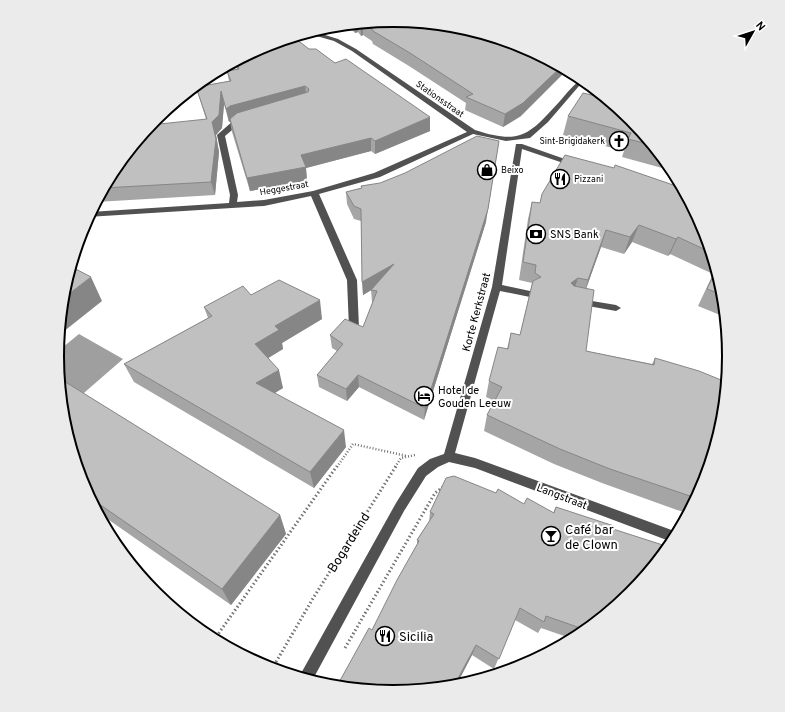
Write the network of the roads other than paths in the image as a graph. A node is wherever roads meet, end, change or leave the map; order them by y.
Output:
1 (319, 35) edge
2 (577, 85) edge
3 (251, 119) edge
4 (472, 132) junction
5 (579, 166) edge
6 (314, 193) junction
7 (234, 205) junction
8 (95, 215) edge
9 (497, 287) junction
10 (530, 294) edge
11 (572, 300) edge
12 (616, 308) dead end
13 (354, 328) edge
14 (449, 457) junction
15 (669, 535) edge
16 (308, 674) edge

1 - 4 street, Stationsstraat
2 - 4 street, Stationsstraat
3 - 7 street
4 - 6 street, Heggestraat
5 - 9 street, Korte Kerkstraat
6 - 7 street, Heggestraat
6 - 13 street
7 - 8 street, Heggestraat
9 - 10 street
9 - 14 street, Korte Kerkstraat
11 - 12 street
14 - 15 street, Langstraat
14 - 16 street

